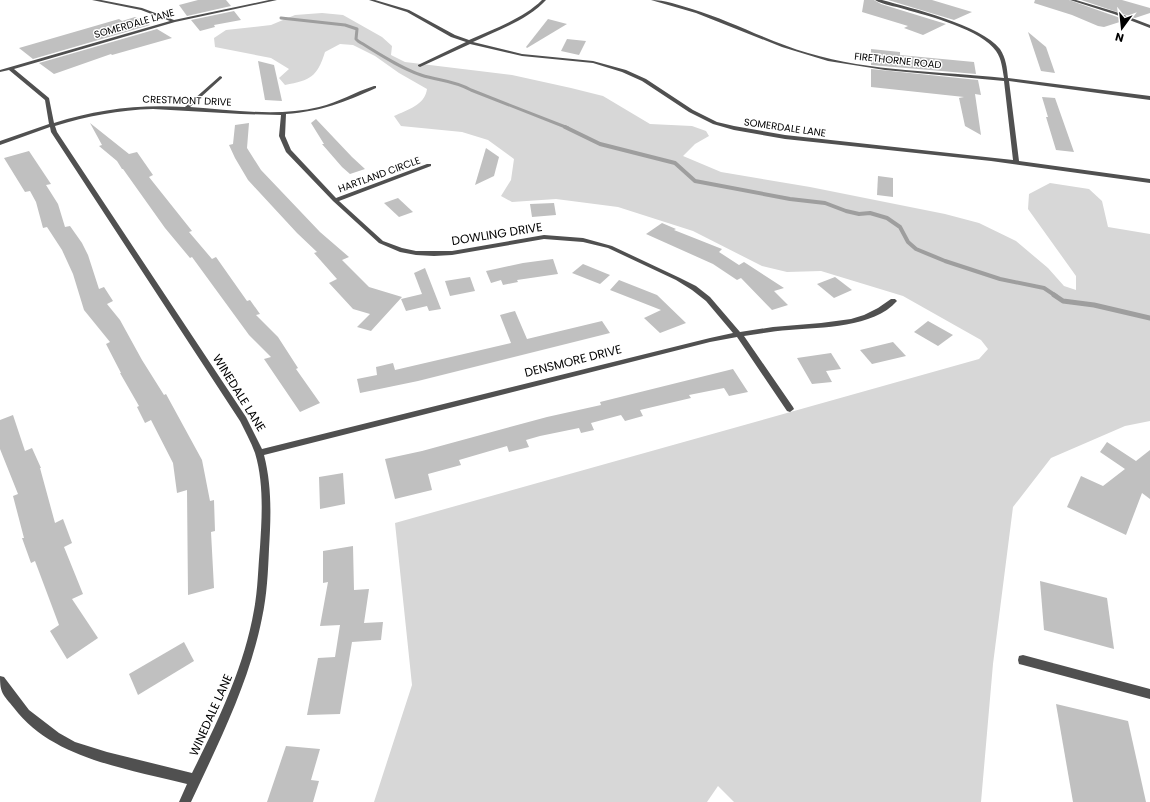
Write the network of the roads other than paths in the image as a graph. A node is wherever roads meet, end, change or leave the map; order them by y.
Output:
1 (94, 0) edge
2 (275, 0) edge
3 (371, 0) edge
4 (392, 0) edge
5 (544, 0) edge
6 (653, 0) edge
7 (877, 0) edge
8 (1072, 0) edge
9 (385, 3) junction
10 (174, 21) junction
11 (1150, 27) edge
12 (468, 42) junction
13 (420, 66) dead end
14 (10, 68) junction
15 (0, 71) edge
16 (220, 77) dead end
17 (1006, 80) junction
18 (374, 87) dead end
19 (1150, 98) edge
20 (185, 109) junction
21 (284, 113) junction
22 (51, 126) junction
23 (0, 143) edge
24 (1016, 162) junction
25 (429, 165) dead end
26 (1150, 181) edge
27 (335, 200) junction
28 (893, 301) dead end
29 (739, 335) junction
30 (790, 409) dead end
31 (259, 453) junction
32 (1023, 660) dead end
33 (0, 681) edge
34 (1150, 694) edge
35 (195, 780) junction
36 (185, 802) edge

1 - 10 street
2 - 10 street, SOMERDALE LANE
3 - 9 street, SOMERDALE LANE
4 - 9 street
5 - 12 street
6 - 17 street, FIRETHORNE ROAD
7 - 17 street
8 - 11 street
9 - 12 street, SOMERDALE LANE
10 - 14 street, SOMERDALE LANE
12 - 13 street
12 - 24 street, SOMERDALE LANE
14 - 15 street, SOMERDALE LANE
14 - 22 street, WINEDALE LANE
16 - 20 street
17 - 19 street, FIRETHORNE ROAD
17 - 24 street
18 - 21 street, CRESTMONT DRIVE
20 - 21 street, CRESTMONT DRIVE
20 - 22 street, CRESTMONT DRIVE
21 - 27 street, DOWLING DRIVE
22 - 23 street, CRESTMONT DRIVE
22 - 31 street, WINEDALE LANE
24 - 26 street, SOMERDALE LANE
25 - 27 street, HARTLAND CIRCLE
27 - 29 street, DOWLING DRIVE
28 - 29 street, DENSMORE DRIVE
29 - 30 street, DOWLING DRIVE
29 - 31 street, DENSMORE DRIVE
31 - 35 street, WINEDALE LANE
32 - 34 street
33 - 35 street
35 - 36 street, WINEDALE LANE

